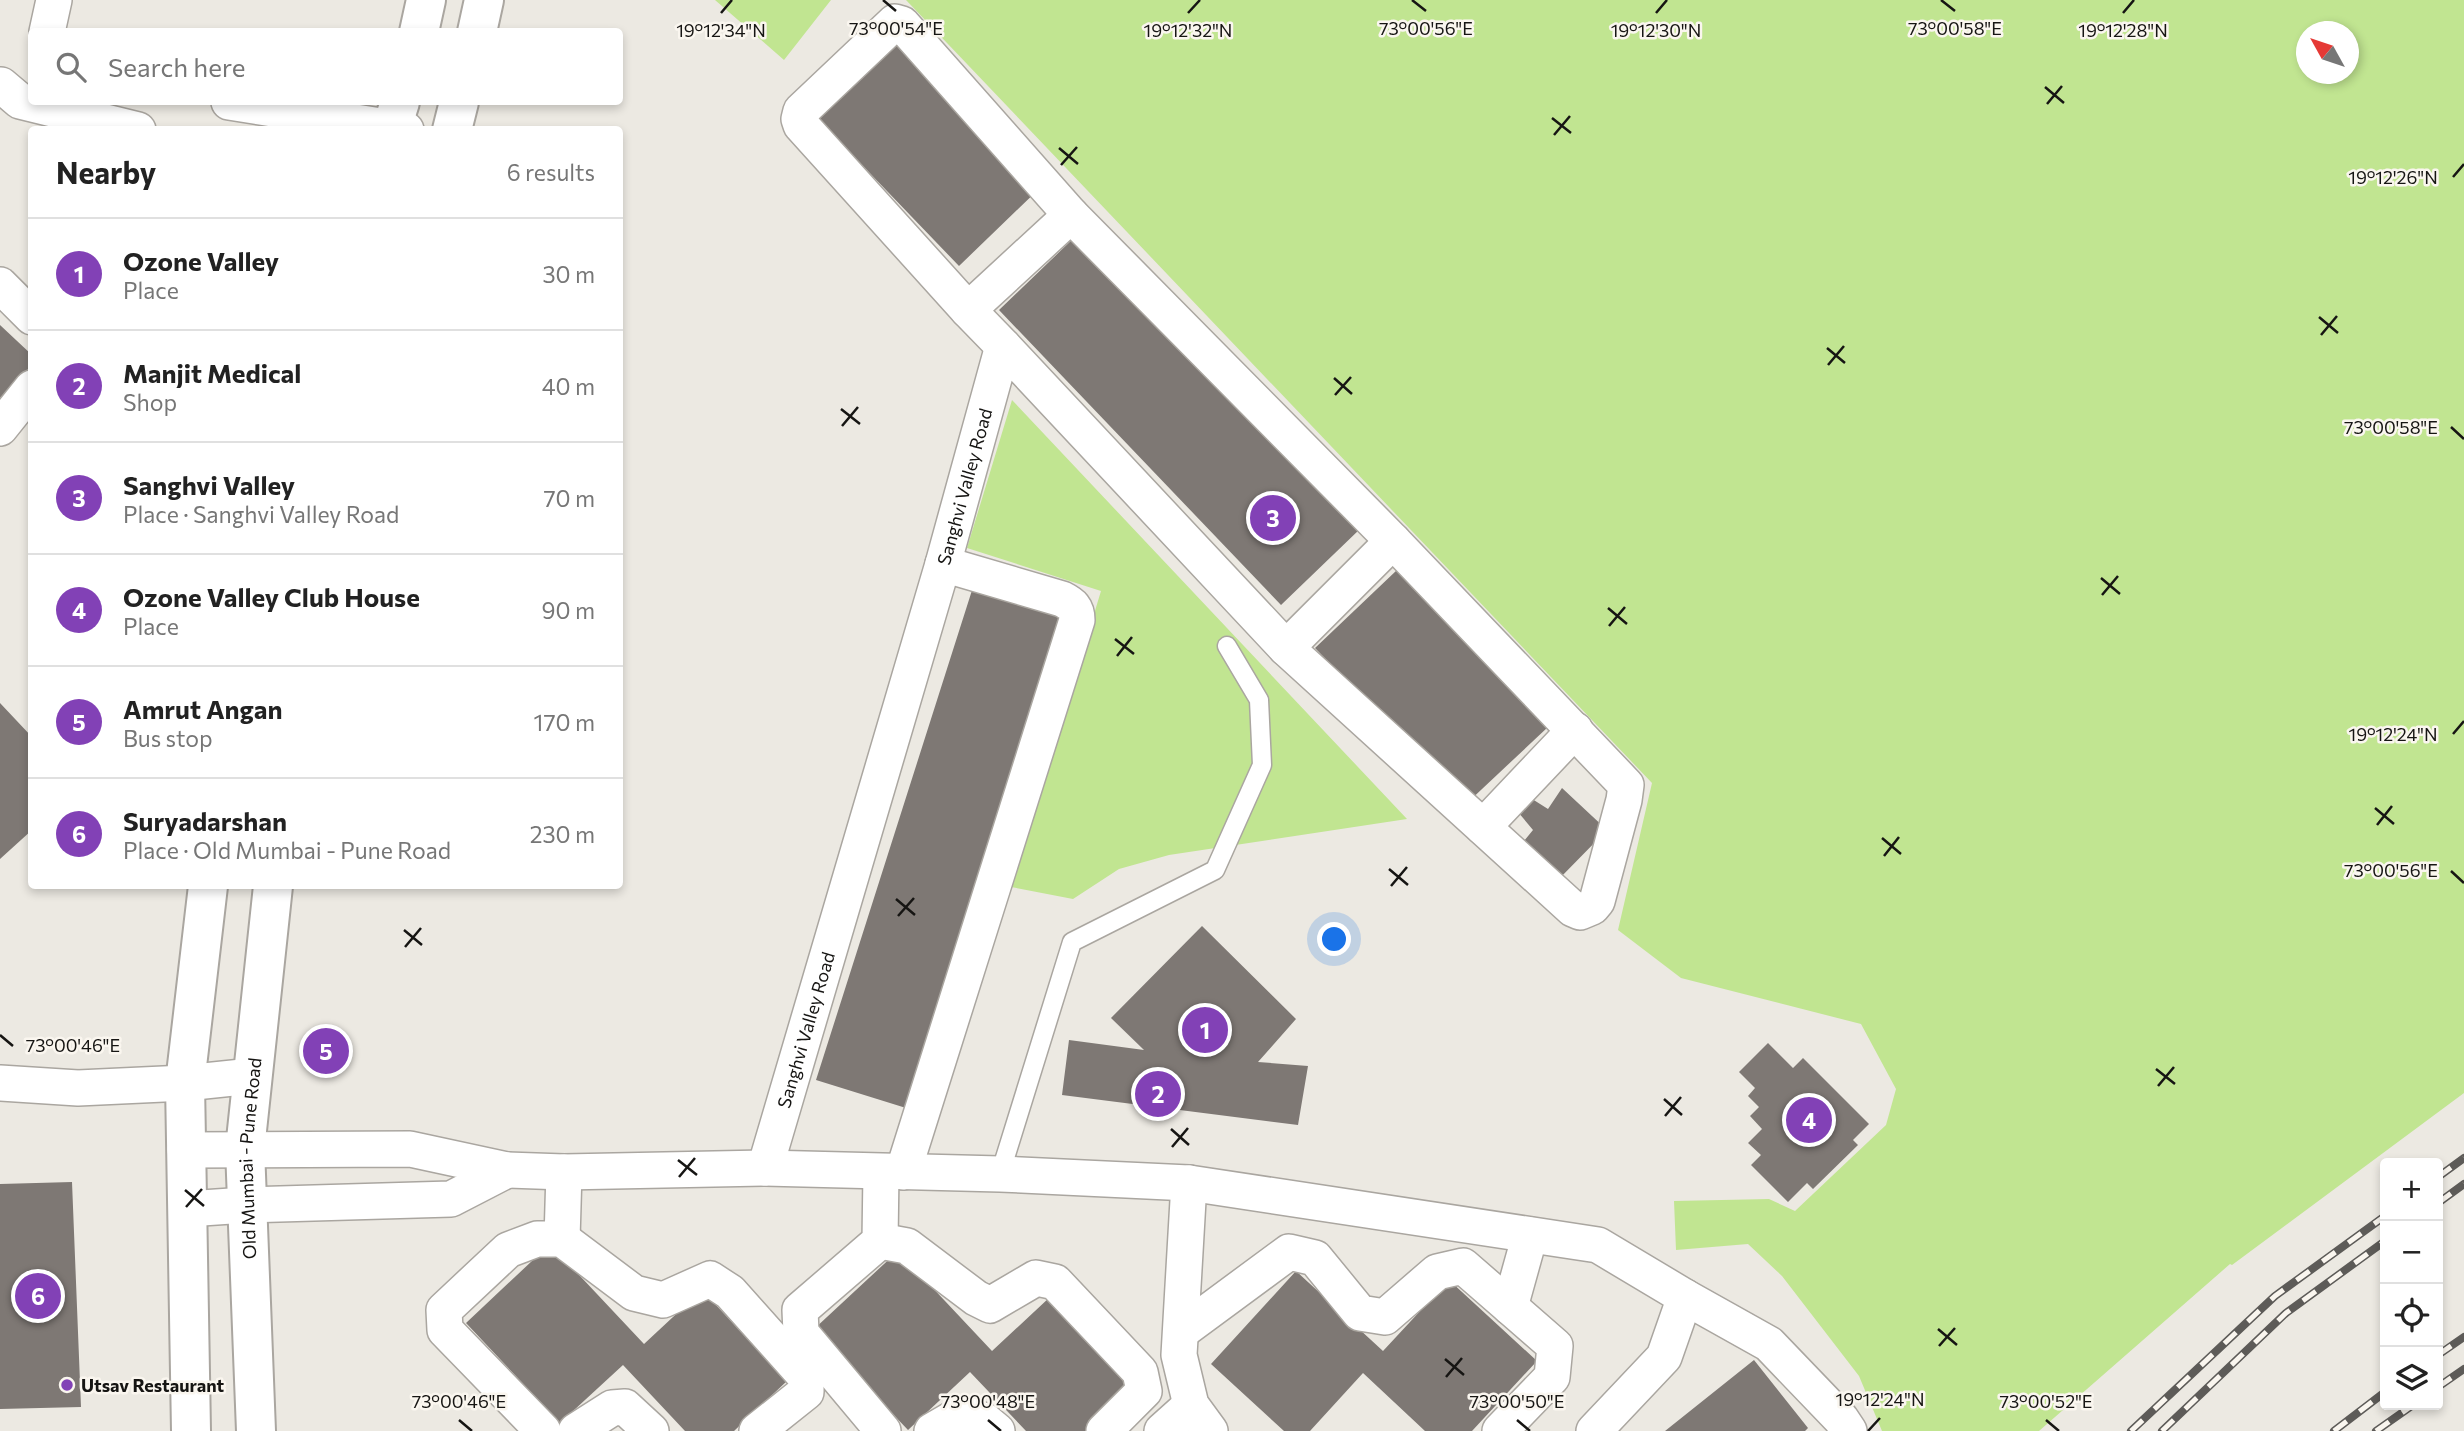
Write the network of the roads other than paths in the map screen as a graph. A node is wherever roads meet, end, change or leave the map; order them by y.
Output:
1 (54, 0) edge
2 (426, 0) edge
3 (484, 0) edge
4 (48, 28) edge
5 (420, 28) edge
6 (478, 28) edge
7 (11, 81) edge
8 (28, 103) edge
9 (36, 105) edge
10 (254, 105) edge
11 (458, 105) edge
12 (397, 122) edge
13 (122, 126) edge
14 (453, 126) edge
15 (1071, 215) junction
16 (0, 285) edge
17 (968, 310) junction
18 (28, 313) edge
19 (1003, 346) junction
20 (28, 396) edge
21 (14, 423) edge
22 (1393, 541) junction
23 (943, 564) junction
24 (1227, 646) dead end
25 (1286, 648) junction
26 (1575, 730) junction
27 (1483, 827) junction
28 (208, 889) edge
29 (273, 889) edge
30 (252, 1076) junction
31 (0, 1083) edge
32 (185, 1083) junction
33 (245, 1149) junction
34 (185, 1150) junction
35 (765, 1168) junction
36 (508, 1170) junction
37 (564, 1172) junction
38 (892, 1172) junction
39 (1000, 1174) junction
40 (1189, 1183) junction
41 (246, 1205) junction
42 (187, 1209) junction
43 (1530, 1235) junction
44 (562, 1239) junction
45 (880, 1241) junction
46 (1685, 1297) junction
47 (1510, 1307) junction
48 (1182, 1331) junction
49 (1200, 1418) edge
50 (191, 1431) edge
51 (256, 1431) edge
52 (543, 1431) edge
53 (576, 1431) edge
54 (651, 1431) edge
55 (757, 1431) edge
56 (883, 1431) edge
57 (932, 1431) edge
58 (997, 1431) edge
59 (1104, 1431) edge
60 (1162, 1431) edge
61 (1500, 1431) edge
62 (1594, 1431) edge
63 (1849, 1431) edge

1 - 4 street
2 - 5 main road
3 - 6 main road
7 - 8 street
9 - 13 street
10 - 12 street
11 - 14 main road
15 - 17 street
15 - 17 street
15 - 22 street
16 - 18 street
17 - 19 street
19 - 23 street, Sanghvi Valley Road
19 - 25 street
20 - 21 street
22 - 25 street
22 - 26 street
23 - 35 street, Sanghvi Valley Road
23 - 38 street
24 - 39 lane
25 - 27 street
26 - 27 street
26 - 27 street
28 - 32 main road
29 - 30 main road, Old Mumbai - Pune Road
30 - 32 street
30 - 33 main road, Old Mumbai - Pune Road
31 - 32 street
32 - 34 main road
33 - 34 street
33 - 36 street
33 - 41 main road, Old Mumbai - Pune Road
34 - 42 main road
35 - 37 street
35 - 38 street
36 - 37 street
36 - 41 street
37 - 44 street
38 - 39 street
38 - 45 street
39 - 40 street
40 - 43 street
40 - 48 street
41 - 42 street
41 - 51 main road, Old Mumbai - Pune Road
42 - 50 main road
43 - 46 street
43 - 47 street
44 - 52 street
44 - 55 street
45 - 56 street
45 - 59 street
46 - 62 street
46 - 63 street
47 - 48 street
47 - 61 street
48 - 49 street
49 - 60 street
53 - 54 street
57 - 58 street

